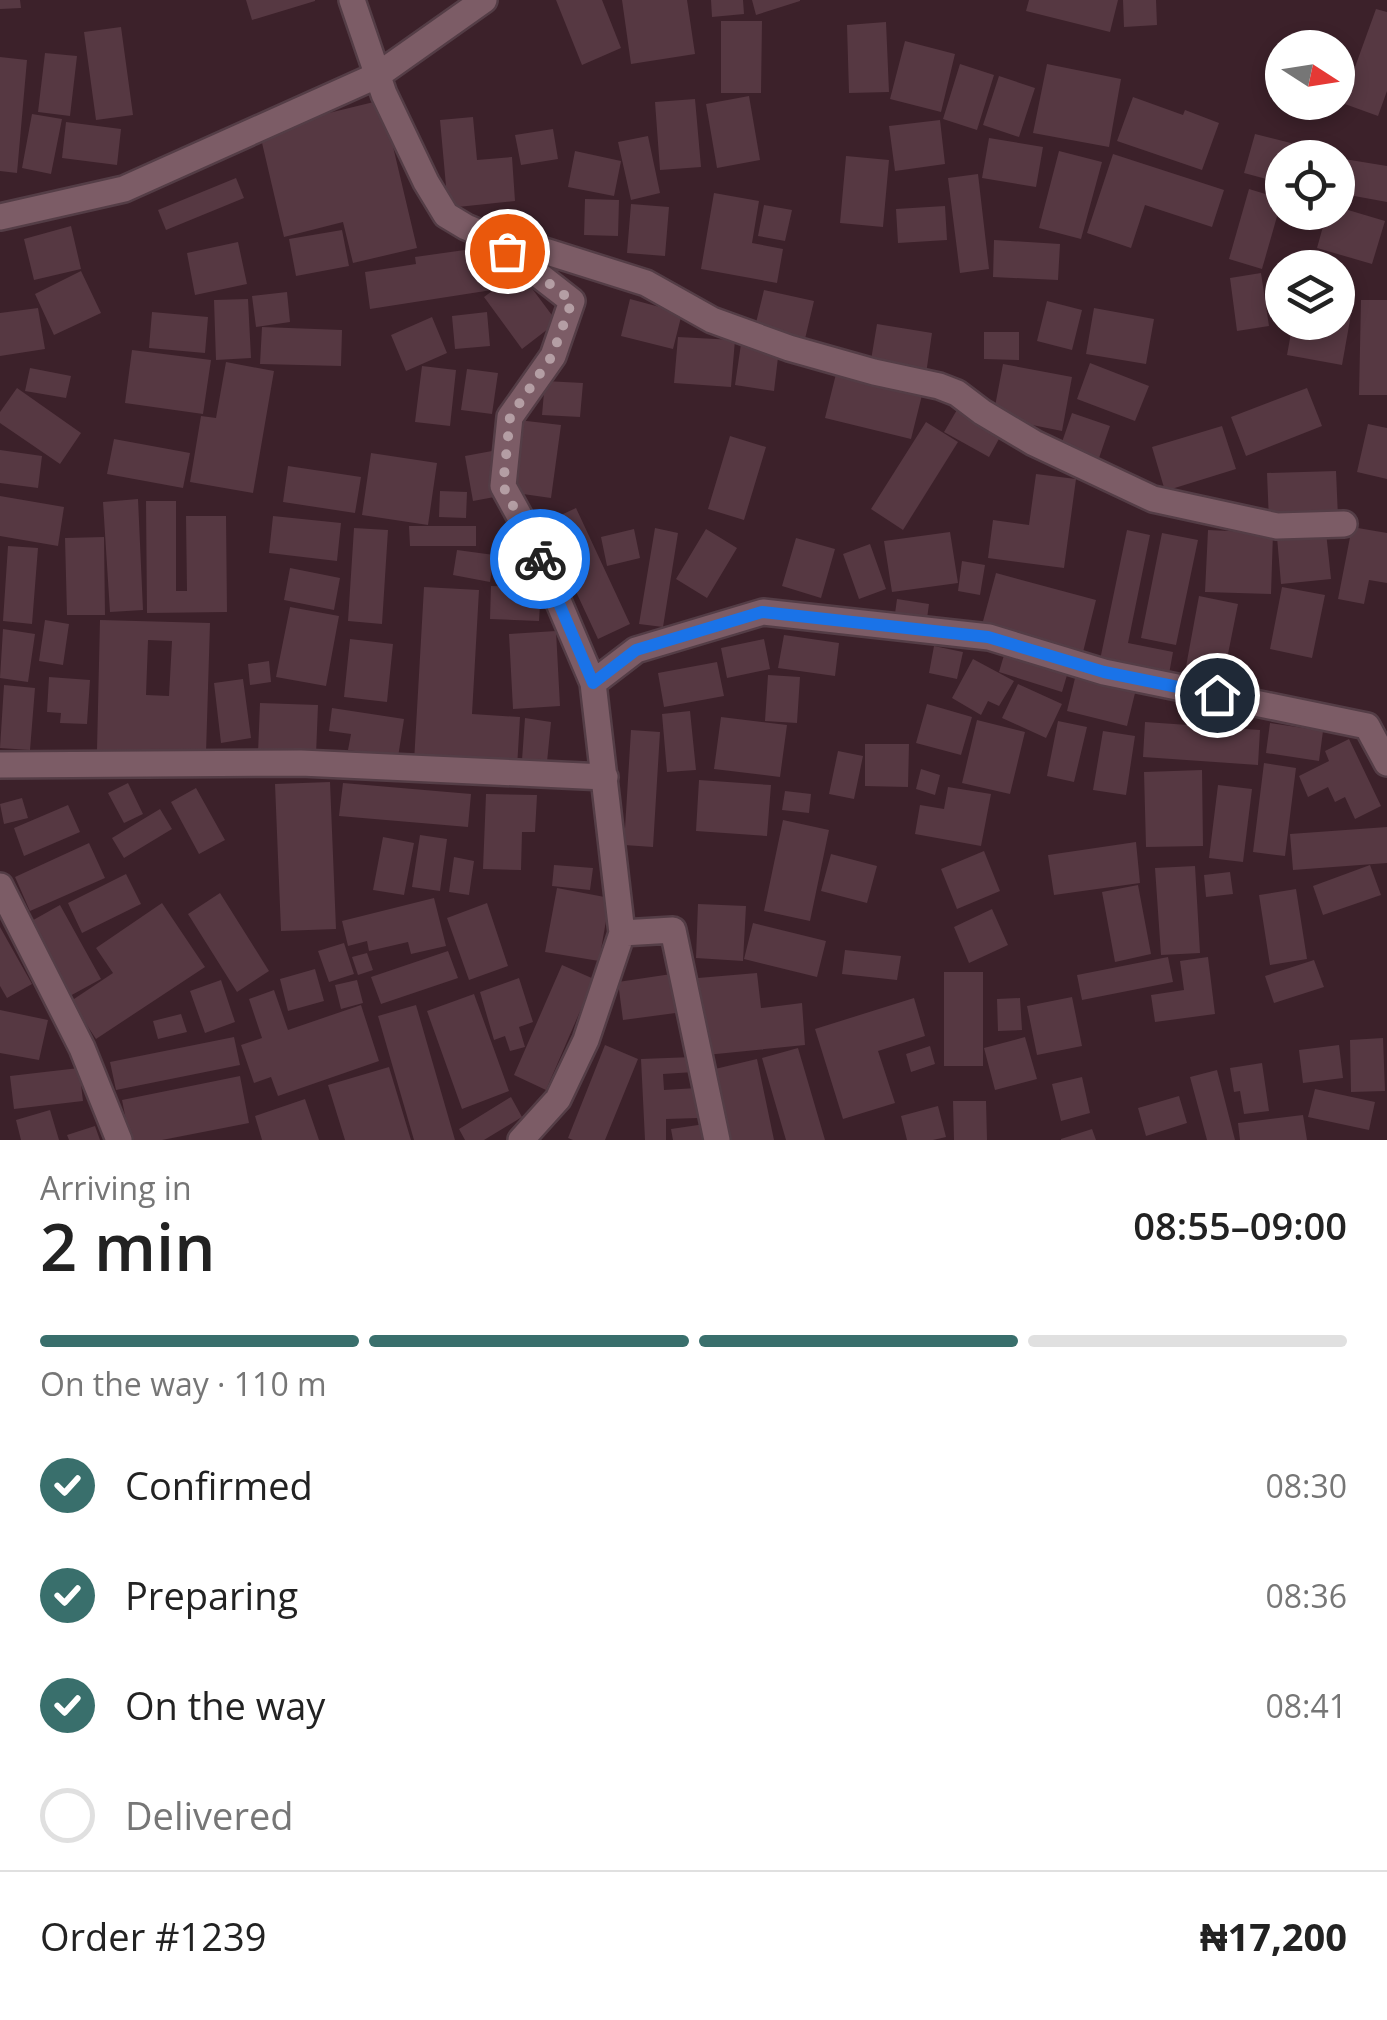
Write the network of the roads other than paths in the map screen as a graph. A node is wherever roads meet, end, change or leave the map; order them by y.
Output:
1 (352, 0) edge
2 (484, 0) edge
3 (378, 75) junction
4 (0, 217) edge
5 (490, 237) junction
6 (1344, 524) dead end
7 (593, 683) junction
8 (1387, 764) edge
9 (0, 766) edge
10 (605, 778) junction
11 (0, 886) edge
12 (622, 934) junction
13 (119, 1140) edge
14 (521, 1140) edge
15 (717, 1140) edge

1 - 3 street
2 - 3 street
3 - 4 street
3 - 5 street
5 - 6 street
5 - 7 street
7 - 8 street
7 - 10 street
9 - 10 street
10 - 12 street
11 - 13 street
12 - 14 street
12 - 15 street

